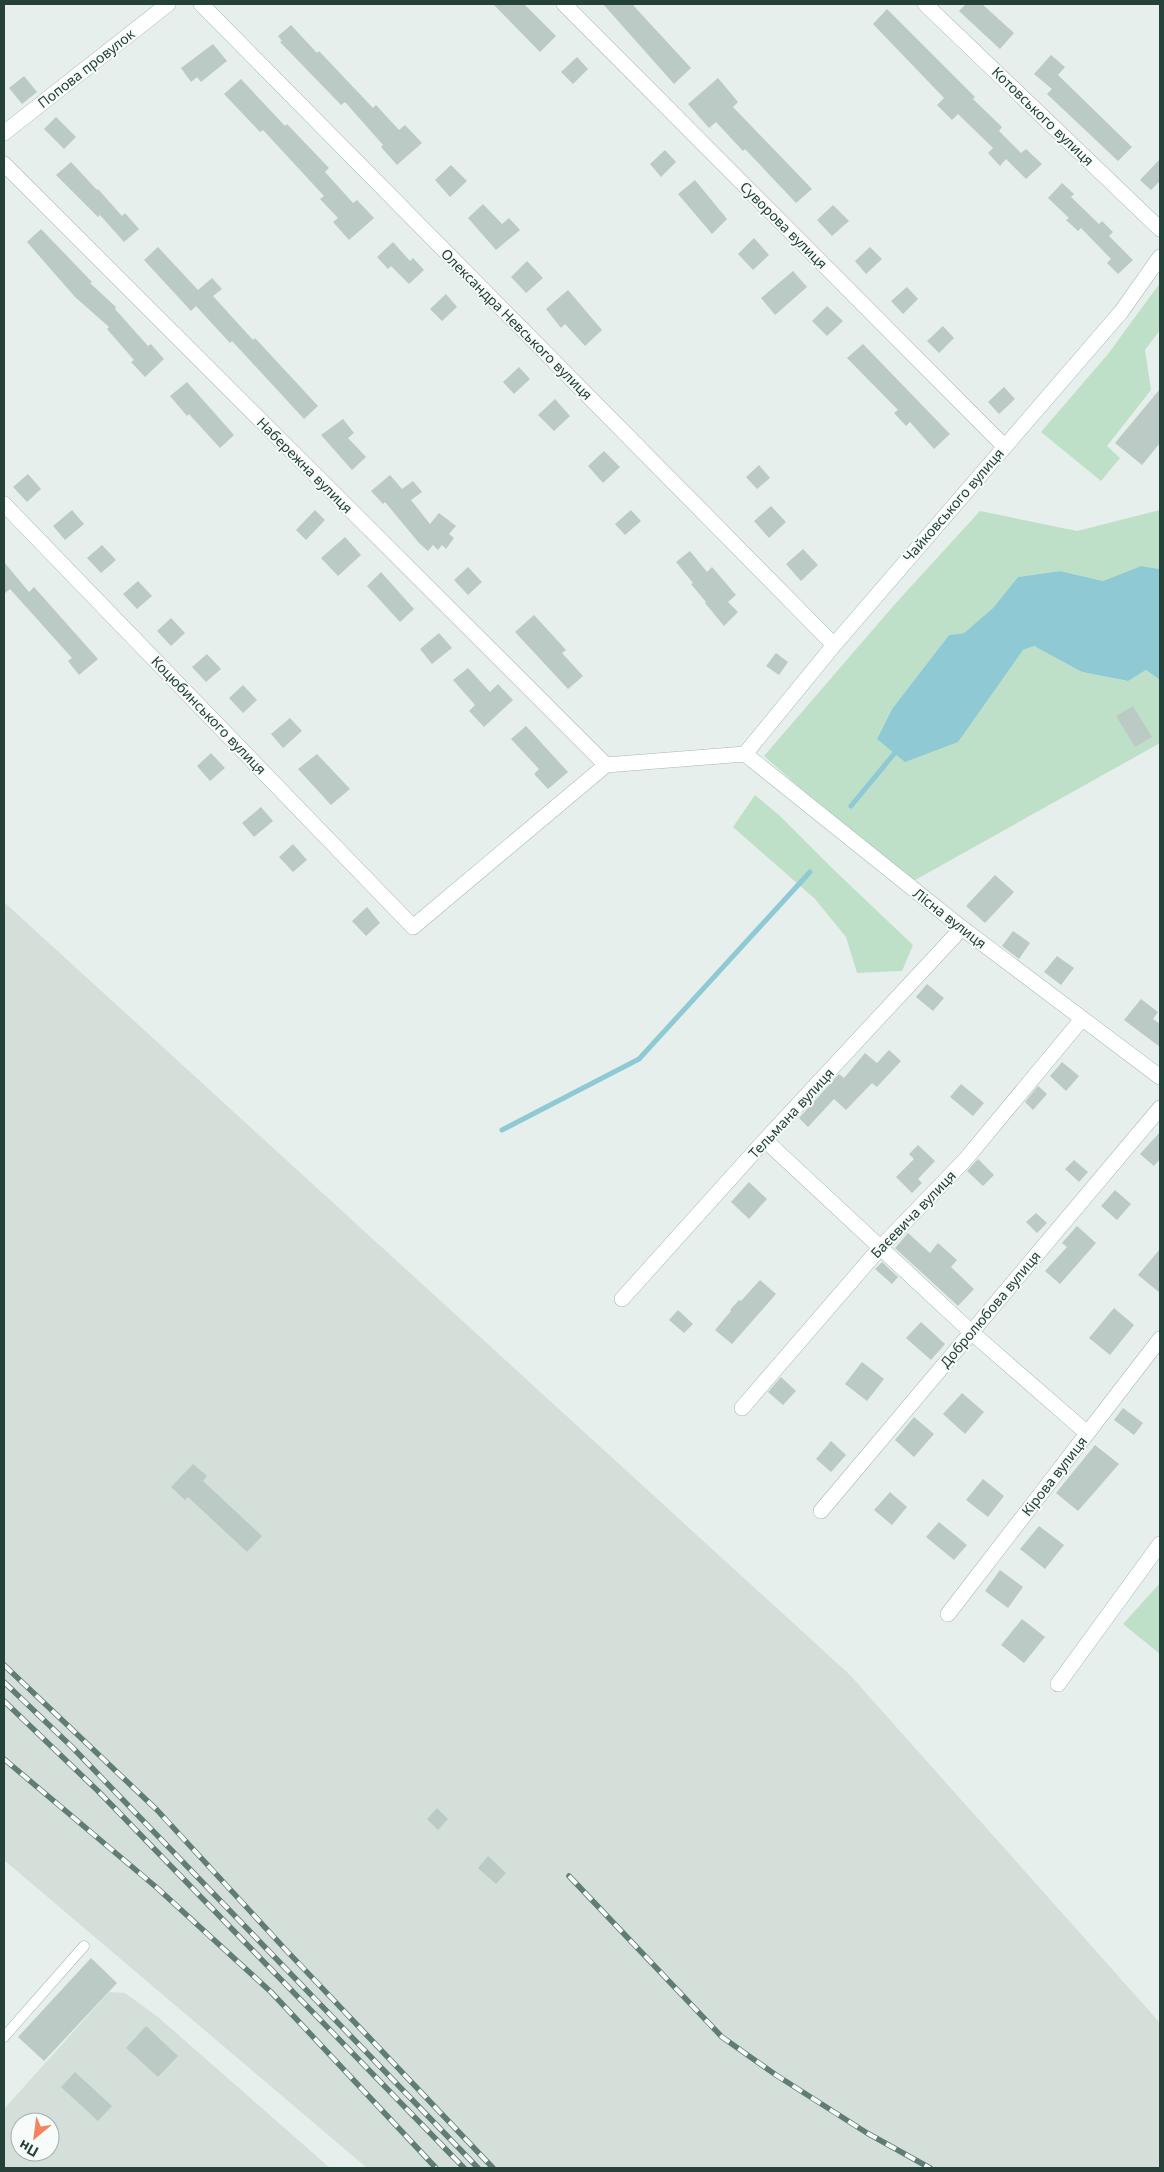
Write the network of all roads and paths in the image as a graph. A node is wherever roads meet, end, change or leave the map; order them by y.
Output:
1 (168, 4) edge
2 (201, 4) edge
3 (564, 4) edge
4 (925, 4) edge
5 (4, 133) edge
6 (4, 164) edge
7 (1160, 228) edge
8 (1160, 256) edge
9 (1004, 446) junction
10 (4, 504) edge
11 (834, 644) junction
12 (746, 754) junction
13 (606, 765) junction
14 (962, 928) junction
15 (1082, 1019) junction
16 (1160, 1077) edge
17 (1160, 1108) edge
18 (765, 1140) junction
19 (880, 1248) junction
20 (622, 1299) dead end
21 (970, 1331) junction
22 (1160, 1339) edge
23 (742, 1408) dead end
24 (1087, 1434) junction
25 (821, 1512) dead end
26 (1160, 1544) edge
27 (948, 1614) dead end
28 (1058, 1684) dead end
29 (84, 1946) dead end
30 (4, 2037) edge

1 - 5 street, Попова провулок
2 - 11 street, Олександра Невського вулиця
3 - 9 street, Суворова вулиця
4 - 7 street, Котовського вулиця
6 - 13 street, Набережна вулиця
8 - 9 street, Чайковського вулиця
9 - 11 street, Чайковського вулиця
10 - 13 street, Коцюбинського вулиця
11 - 12 street, Чайковського вулиця
12 - 13 street
12 - 14 street, Лісна вулиця
14 - 15 street, Лісна вулиця
14 - 18 street, Тельмана вулиця
15 - 16 street, Лісна вулиця
15 - 19 street, Баєевича вулиця
17 - 21 street, Добролюбова вулиця
18 - 19 street
18 - 20 street, Тельмана вулиця
19 - 21 street
19 - 23 street, Баєевича вулиця
21 - 24 street
21 - 25 street, Добролюбова вулиця
22 - 24 street, Кірова вулиця
24 - 27 street, Кірова вулиця
26 - 28 street
29 - 30 lane

